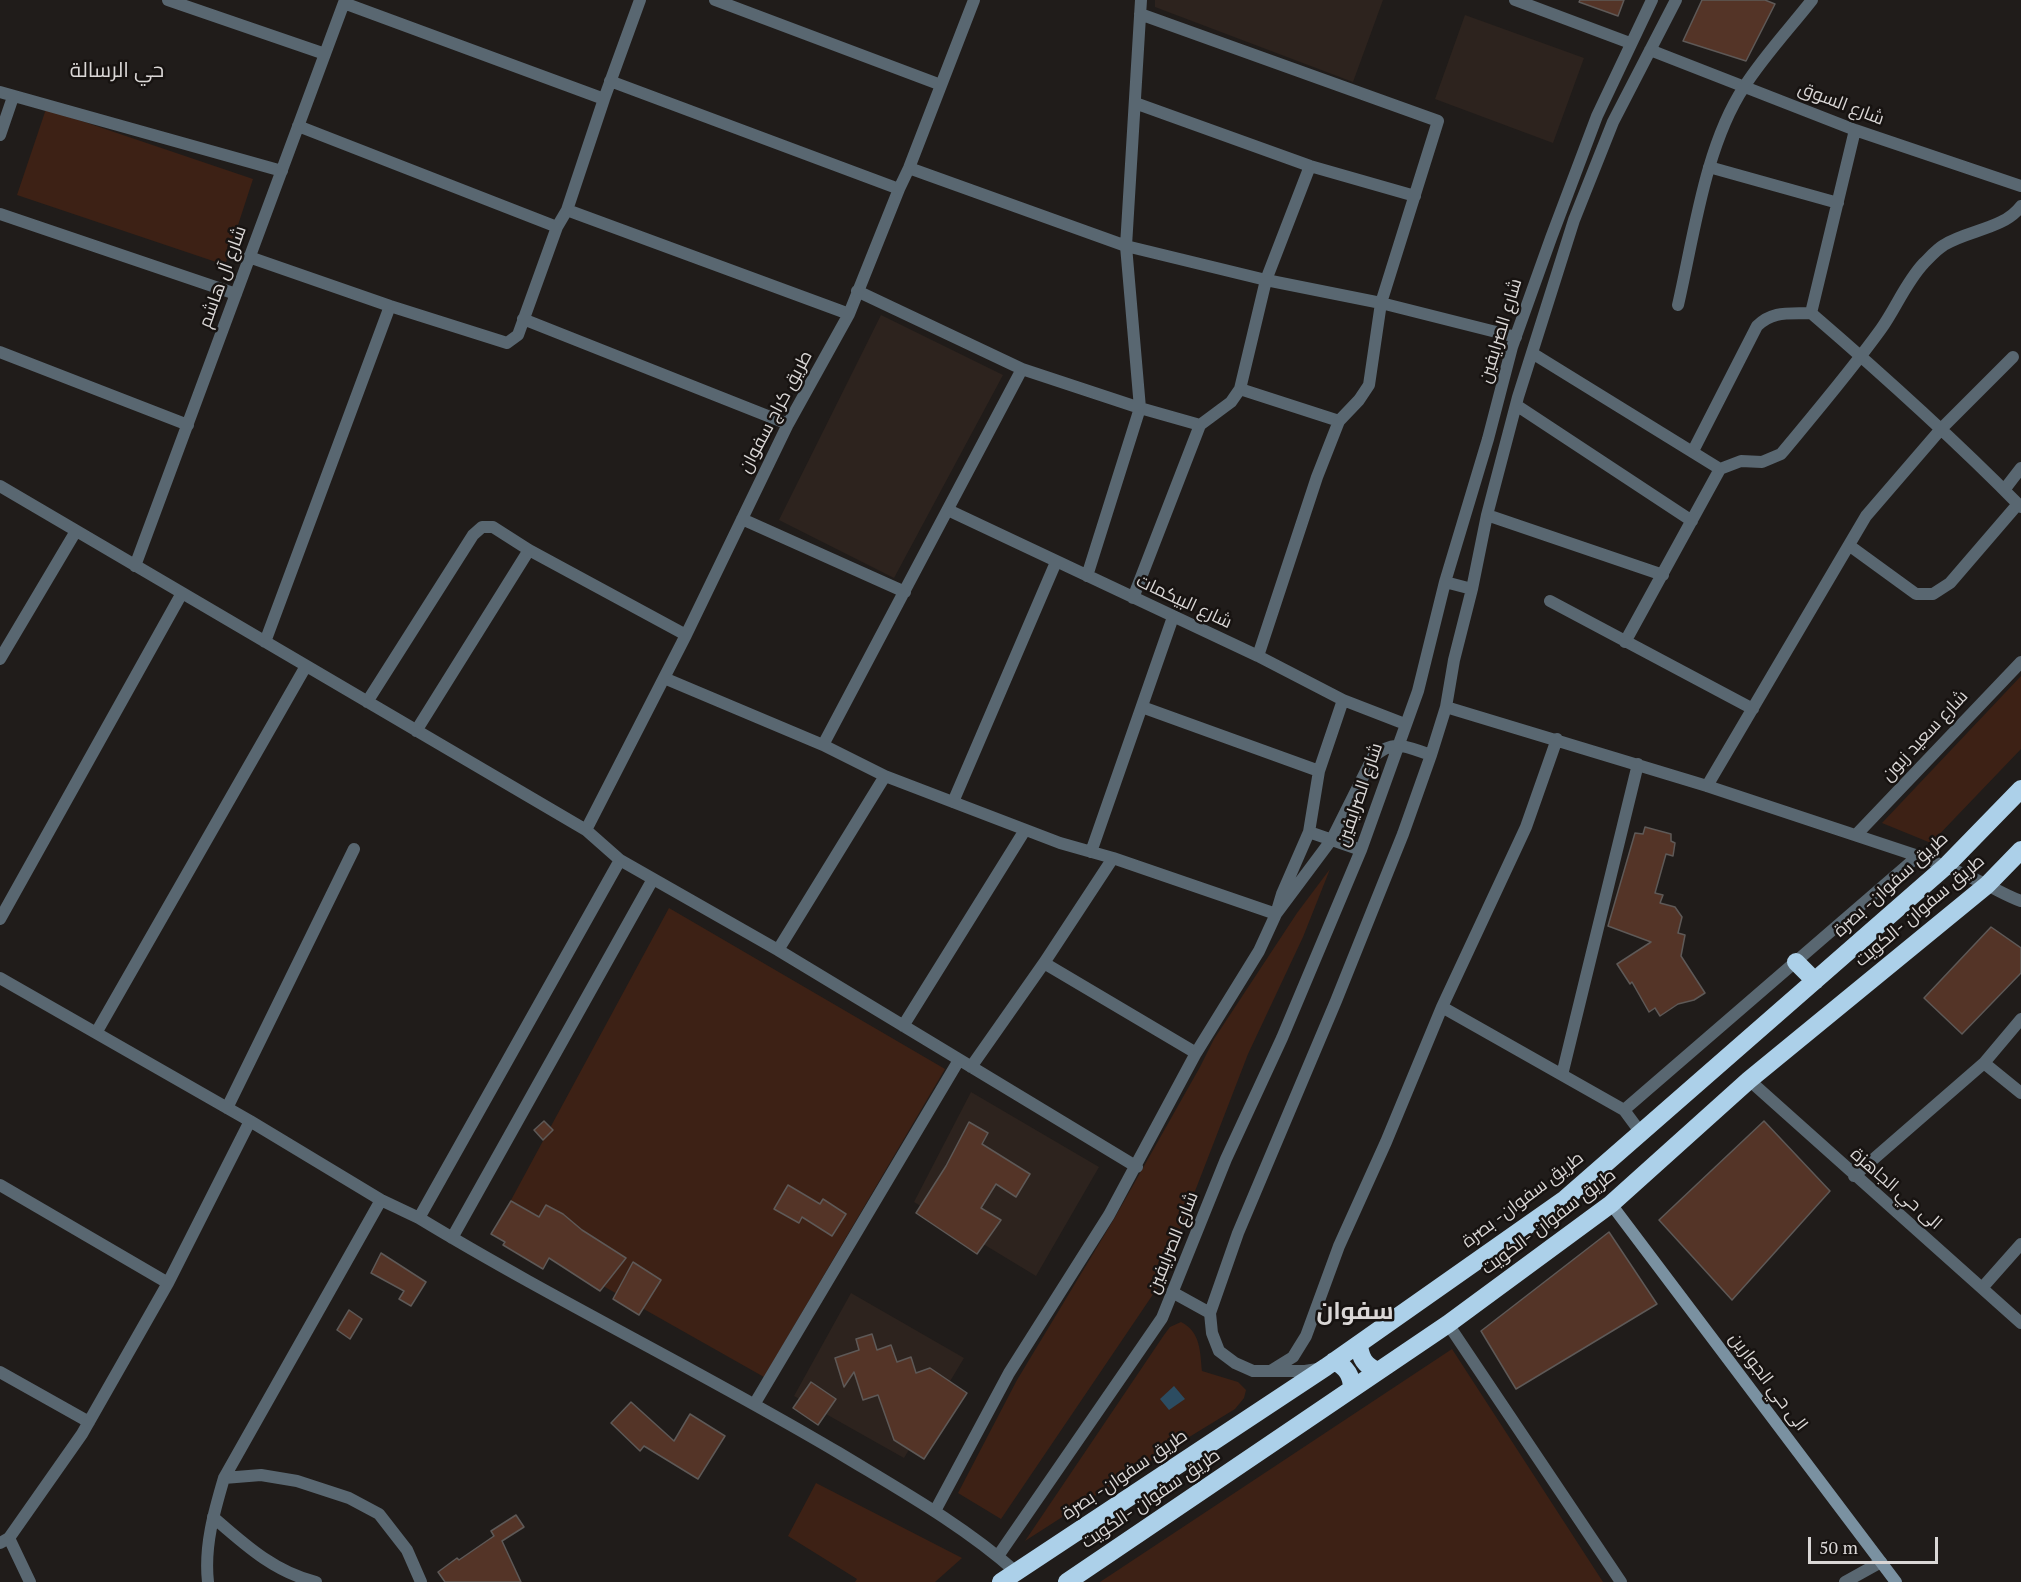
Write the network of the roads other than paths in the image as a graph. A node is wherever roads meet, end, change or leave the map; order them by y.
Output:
1 (168, 0) edge
2 (640, 0) edge
3 (715, 0) edge
4 (974, 0) edge
5 (1141, 0) edge
6 (1515, 0) edge
7 (1652, 0) edge
8 (1676, 0) edge
9 (1812, 0) edge
10 (345, 1) edge
11 (193, 4) edge
12 (1140, 14) junction
13 (1630, 43) junction
14 (1650, 50) junction
15 (325, 54) junction
16 (610, 81) junction
17 (941, 85) junction
18 (1744, 86) junction
19 (0, 92) edge
20 (13, 97) junction
21 (604, 99) junction
22 (1135, 103) junction
23 (298, 126) junction
24 (1855, 130) junction
25 (0, 135) edge
26 (1310, 166) junction
27 (1709, 167) junction
28 (909, 168) junction
29 (282, 171) junction
30 (2021, 186) edge
31 (899, 189) junction
32 (1415, 196) junction
33 (1838, 203) junction
34 (2021, 206) edge
35 (567, 210) junction
36 (0, 213) edge
37 (557, 227) junction
38 (1126, 246) junction
39 (249, 257) junction
40 (1266, 280) junction
41 (857, 291) junction
42 (236, 294) junction
43 (1382, 303) junction
44 (1678, 305) dead end
45 (390, 306) junction
46 (849, 314) junction
47 (1811, 314) junction
48 (523, 319) junction
49 (1516, 337) junction
50 (0, 352) edge
51 (1532, 353) junction
52 (1861, 356) junction
53 (2013, 357) dead end
54 (1022, 369) junction
55 (1240, 388) junction
56 (1516, 405) junction
57 (1140, 408) junction
58 (1339, 421) junction
59 (788, 424) junction
60 (188, 425) junction
61 (1200, 425) junction
62 (1941, 429) junction
63 (1693, 451) junction
64 (2021, 468) edge
65 (1720, 469) junction
66 (0, 486) edge
67 (2004, 490) junction
68 (2020, 506) edge
69 (948, 510) junction
70 (1487, 515) junction
71 (742, 519) junction
72 (1692, 520) junction
73 (76, 531) junction
74 (1850, 546) junction
75 (529, 550) junction
76 (1056, 562) junction
77 (135, 566) junction
78 (1663, 575) junction
79 (1087, 576) junction
80 (1445, 582) junction
81 (1472, 589) junction
82 (905, 592) junction
83 (182, 593) junction
84 (1133, 598) junction
85 (1550, 602) dead end
86 (1173, 617) junction
87 (686, 635) junction
88 (265, 642) junction
89 (1625, 642) junction
90 (1258, 656) junction
91 (0, 658) edge
92 (2021, 662) edge
93 (306, 666) junction
94 (664, 678) junction
95 (1343, 700) junction
96 (367, 702) junction
97 (1142, 707) junction
98 (1446, 707) junction
99 (1753, 709) junction
100 (1405, 724) junction
101 (416, 731) junction
102 (1557, 739) junction
103 (1397, 744) junction
104 (823, 745) junction
105 (1431, 755) junction
106 (1638, 764) junction
107 (1319, 771) junction
108 (885, 776) junction
109 (1707, 786) junction
110 (2021, 789) edge
111 (952, 802) junction
112 (586, 830) junction
113 (1025, 830) junction
114 (1309, 832) junction
115 (1856, 836) junction
116 (1332, 839) junction
117 (354, 849) dead end
118 (1361, 850) junction
119 (2021, 850) edge
120 (1091, 852) junction
121 (1918, 856) junction
122 (1113, 858) junction
123 (620, 860) junction
124 (1946, 866) junction
125 (653, 879) junction
126 (1987, 885) junction
127 (2021, 901) edge
128 (1276, 914) junction
129 (0, 919) edge
130 (778, 950) junction
131 (1796, 962) junction
132 (1044, 963) junction
133 (0, 978) edge
134 (1815, 981) junction
135 (1442, 1007) junction
136 (2021, 1019) edge
137 (903, 1026) junction
138 (96, 1033) junction
139 (1196, 1053) junction
140 (959, 1060) junction
141 (1984, 1063) junction
142 (971, 1067) junction
143 (1562, 1075) junction
144 (1749, 1080) junction
145 (2021, 1093) edge
146 (227, 1108) junction
147 (1624, 1110) junction
148 (250, 1121) junction
149 (1641, 1132) junction
150 (1137, 1167) junction
151 (1854, 1176) junction
152 (0, 1185) edge
153 (381, 1200) junction
154 (1611, 1204) junction
155 (419, 1218) junction
156 (452, 1238) junction
157 (2021, 1244) edge
158 (168, 1282) junction
159 (1982, 1288) junction
160 (1172, 1292) junction
161 (1210, 1313) junction
162 (2021, 1323) edge
163 (1448, 1324) junction
164 (1359, 1344) junction
165 (1330, 1364) junction
166 (1272, 1370) junction
167 (1378, 1371) junction
168 (0, 1372) edge
169 (1352, 1389) junction
170 (755, 1403) junction
171 (89, 1422) junction
172 (224, 1478) junction
173 (935, 1511) junction
174 (213, 1516) junction
175 (4, 1540) edge
176 (998, 1556) junction
177 (1881, 1562) junction
178 (1009, 1577) edge
179 (30, 1582) edge
180 (208, 1582) edge
181 (316, 1582) edge
182 (420, 1582) edge
183 (1067, 1582) edge
184 (1621, 1582) edge
185 (1845, 1582) edge
186 (1896, 1582) edge

1 - 11 street
2 - 16 street
3 - 17 street
4 - 17 street, طريق كراج سفوان
5 - 12 street
6 - 13 street
7 - 13 street, شارع الصرايفين
8 - 14 street, شارع الصرايفين
9 - 18 street
10 - 15 street, شارع آل هاشم
10 - 21 street
11 - 15 street
12 - 22 street
12 - 32 street
13 - 49 street, شارع الصرايفين
14 - 18 street, شارع السوق
14 - 51 street, شارع الصرايفين
15 - 23 street, شارع آل هاشم
16 - 21 street
16 - 31 street
17 - 28 street, طريق كراج سفوان
18 - 24 street, شارع السوق
18 - 27 street
19 - 20 street
20 - 25 street
20 - 29 street
21 - 35 street
22 - 26 street
22 - 38 street
23 - 29 street, شارع آل هاشم
23 - 37 street
24 - 30 street, شارع السوق
24 - 33 street
26 - 32 street
26 - 40 street
27 - 33 street
27 - 44 street
28 - 31 street, طريق كراج سفوان
28 - 38 street
29 - 39 street, شارع آل هاشم
31 - 41 street, طريق كراج سفوان
32 - 43 street
33 - 47 street
34 - 52 street
35 - 37 street
35 - 46 street
36 - 42 street
37 - 48 street
38 - 40 street
38 - 57 street
39 - 42 street, شارع آل هاشم
39 - 45 street
40 - 43 street
40 - 55 street
41 - 46 street, طريق كراج سفوان
41 - 54 street
42 - 60 street, شارع آل هاشم
43 - 49 street
43 - 58 street
45 - 48 street
45 - 88 street
46 - 59 street, طريق كراج سفوان
47 - 52 street
47 - 63 street
48 - 59 street
49 - 80 street, شارع الصرايفين
50 - 60 street
51 - 56 street, شارع الصرايفين
51 - 63 street
52 - 62 street
52 - 65 street
53 - 62 street
54 - 57 street
54 - 69 street
55 - 58 street
55 - 61 street
56 - 70 street, شارع الصرايفين
56 - 72 street
57 - 61 street
57 - 79 street
58 - 90 street
59 - 71 street, طريق كراج سفوان
60 - 77 street, شارع آل هاشم
61 - 84 street
62 - 67 street
62 - 74 street
63 - 65 street
64 - 67 street
65 - 72 street
66 - 73 street
67 - 68 street
68 - 74 street
69 - 76 street, شارع البيكمات
69 - 82 street
70 - 78 street
70 - 81 street, شارع الصرايفين
71 - 82 street
71 - 87 street, طريق كراج سفوان
72 - 78 street
73 - 77 street
73 - 91 street
74 - 99 street
75 - 87 street
75 - 96 street
75 - 101 street
76 - 79 street, شارع البيكمات
76 - 111 street
77 - 83 street
78 - 89 street
79 - 84 street, شارع البيكمات
80 - 81 street
80 - 100 street, شارع الصرايفين
81 - 98 street, شارع الصرايفين
82 - 104 street
83 - 88 street
83 - 129 street
84 - 86 street, شارع البيكمات
85 - 89 street
86 - 90 street, شارع البيكمات
86 - 97 street
87 - 94 street, طريق كراج سفوان
88 - 93 street
89 - 99 street
90 - 95 street, شارع البيكمات
92 - 115 street, شارع سعيد زبون
93 - 96 street
93 - 138 street
94 - 104 street
94 - 112 street, طريق كراج سفوان
95 - 100 street, شارع البيكمات
95 - 107 street
96 - 101 street
97 - 107 street
97 - 120 street
98 - 102 street
98 - 105 street, شارع الصرايفين
99 - 109 street
100 - 103 street, شارع الصرايفين
101 - 112 street
102 - 106 street
102 - 135 street
103 - 105 street
103 - 116 street
103 - 118 street, شارع الصرايفين
104 - 108 street
105 - 161 street, شارع الصرايفين
106 - 109 street
106 - 143 street
107 - 114 street
108 - 111 street
108 - 130 street
109 - 115 street
110 - 124 highway, طريق سفوان- بصرة
111 - 113 street
112 - 123 street
113 - 120 street
113 - 137 street
114 - 116 street
114 - 128 street
115 - 121 street
116 - 118 street
116 - 128 street
117 - 146 street
118 - 160 street, شارع الصرايفين
119 - 126 highway, طريق سفوان -الكويت
120 - 122 street
121 - 124 street
121 - 131 street
122 - 128 street
122 - 132 street
123 - 125 street
123 - 155 street
124 - 126 street
124 - 134 highway, طريق سفوان- بصرة
125 - 130 street
125 - 156 street
126 - 127 street
126 - 144 highway, طريق سفوان -الكويت
128 - 139 street
130 - 137 street
131 - 134 highway
131 - 147 street
132 - 139 street
132 - 142 street
133 - 138 street
134 - 149 highway, طريق سفوان- بصرة
135 - 143 street
135 - 166 street
136 - 141 street
137 - 140 street
138 - 146 street
139 - 150 street
140 - 142 street
140 - 170 street
141 - 145 street
141 - 151 street
142 - 150 street
143 - 147 street
144 - 151 street, الى حي الجاهزة
144 - 154 highway, طريق سفوان -الكويت
146 - 148 street
147 - 149 street
148 - 153 street
148 - 158 street
149 - 164 highway, طريق سفوان- بصرة
150 - 173 street
151 - 159 street, الى حي الجاهزة
152 - 158 street
153 - 155 street
153 - 172 street
154 - 163 highway, طريق سفوان -الكويت
154 - 177 main road, الى حي الجوارين
155 - 156 street
156 - 170 street
157 - 159 street
158 - 171 street
159 - 162 street, الى حي الجاهزة
160 - 161 street
160 - 176 street, شارع الصرايفين
161 - 166 street
163 - 167 highway, طريق سفوان -الكويت
163 - 184 street
164 - 165 highway, طريق سفوان- بصرة
164 - 167 highway
165 - 166 street
165 - 169 highway
165 - 178 highway, طريق سفوان- بصرة
167 - 169 highway, طريق سفوان -الكويت
168 - 171 street
169 - 183 highway, طريق سفوان -الكويت
170 - 173 street
171 - 175 street
172 - 174 street
172 - 182 street
173 - 176 street
174 - 180 street
174 - 181 street
175 - 179 street
176 - 178 street
177 - 185 street
177 - 186 main road, الى حي الجوارين

